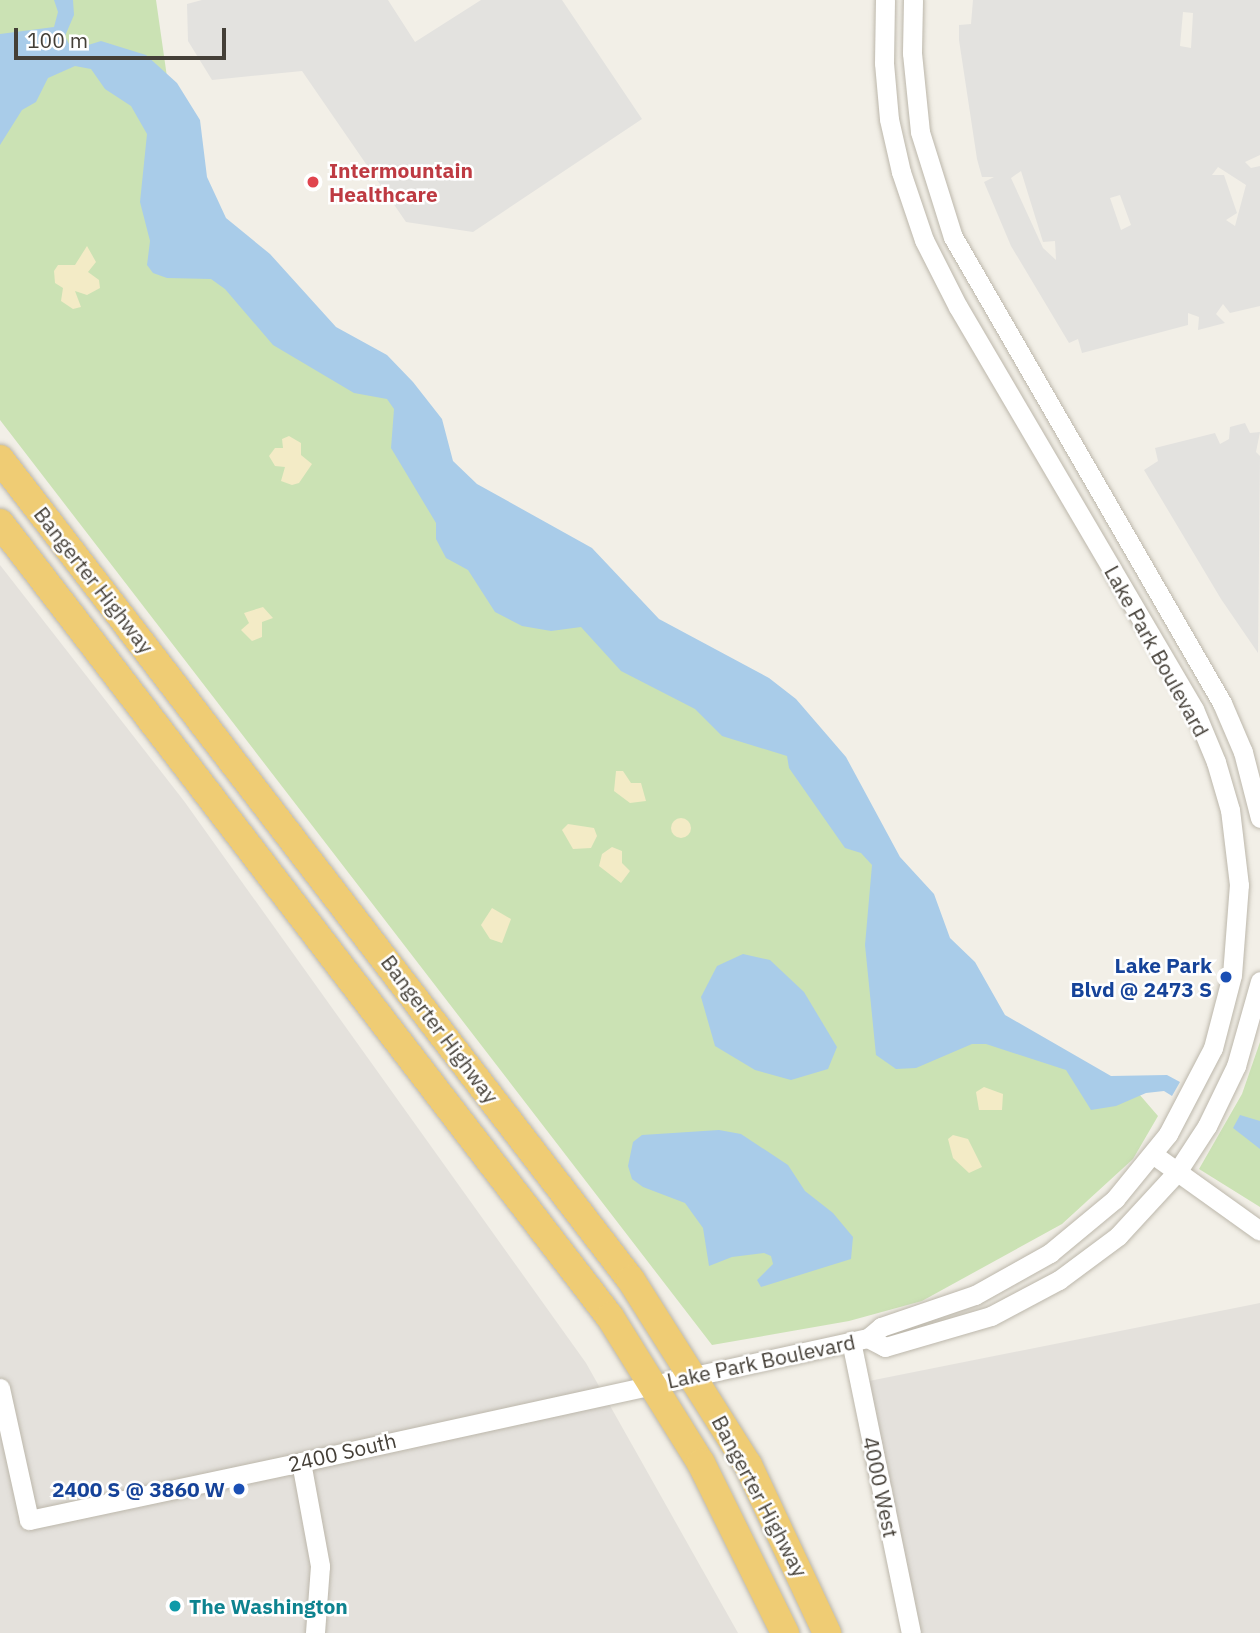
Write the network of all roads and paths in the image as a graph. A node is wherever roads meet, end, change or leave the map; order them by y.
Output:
1 (885, 0) edge
2 (914, 0) edge
3 (0, 459) edge
4 (0, 523) edge
5 (1260, 818) edge
6 (1260, 982) edge
7 (1154, 1155) junction
8 (1177, 1172) junction
9 (1260, 1231) edge
10 (860, 1340) junction
11 (693, 1375) junction
12 (654, 1383) junction
13 (0, 1388) edge
14 (301, 1462) junction
15 (315, 1633) edge
16 (785, 1633) edge
17 (827, 1633) edge
18 (911, 1633) edge

1 - 7 street, Lake Park Boulevard
2 - 5 street, Lake Park Boulevard
3 - 11 highway, Bangerter Highway
4 - 12 highway, Bangerter Highway
6 - 8 street, Lake Park Boulevard
7 - 8 street
7 - 10 street, Lake Park Boulevard
8 - 9 street
8 - 10 street, Lake Park Boulevard
10 - 11 street, Lake Park Boulevard
10 - 18 street, 4000 West
11 - 12 street, Lake Park Boulevard
11 - 17 highway, Bangerter Highway
12 - 14 street, 2400 South
12 - 16 highway, Bangerter Highway
13 - 14 street, 2400 South
14 - 15 street

